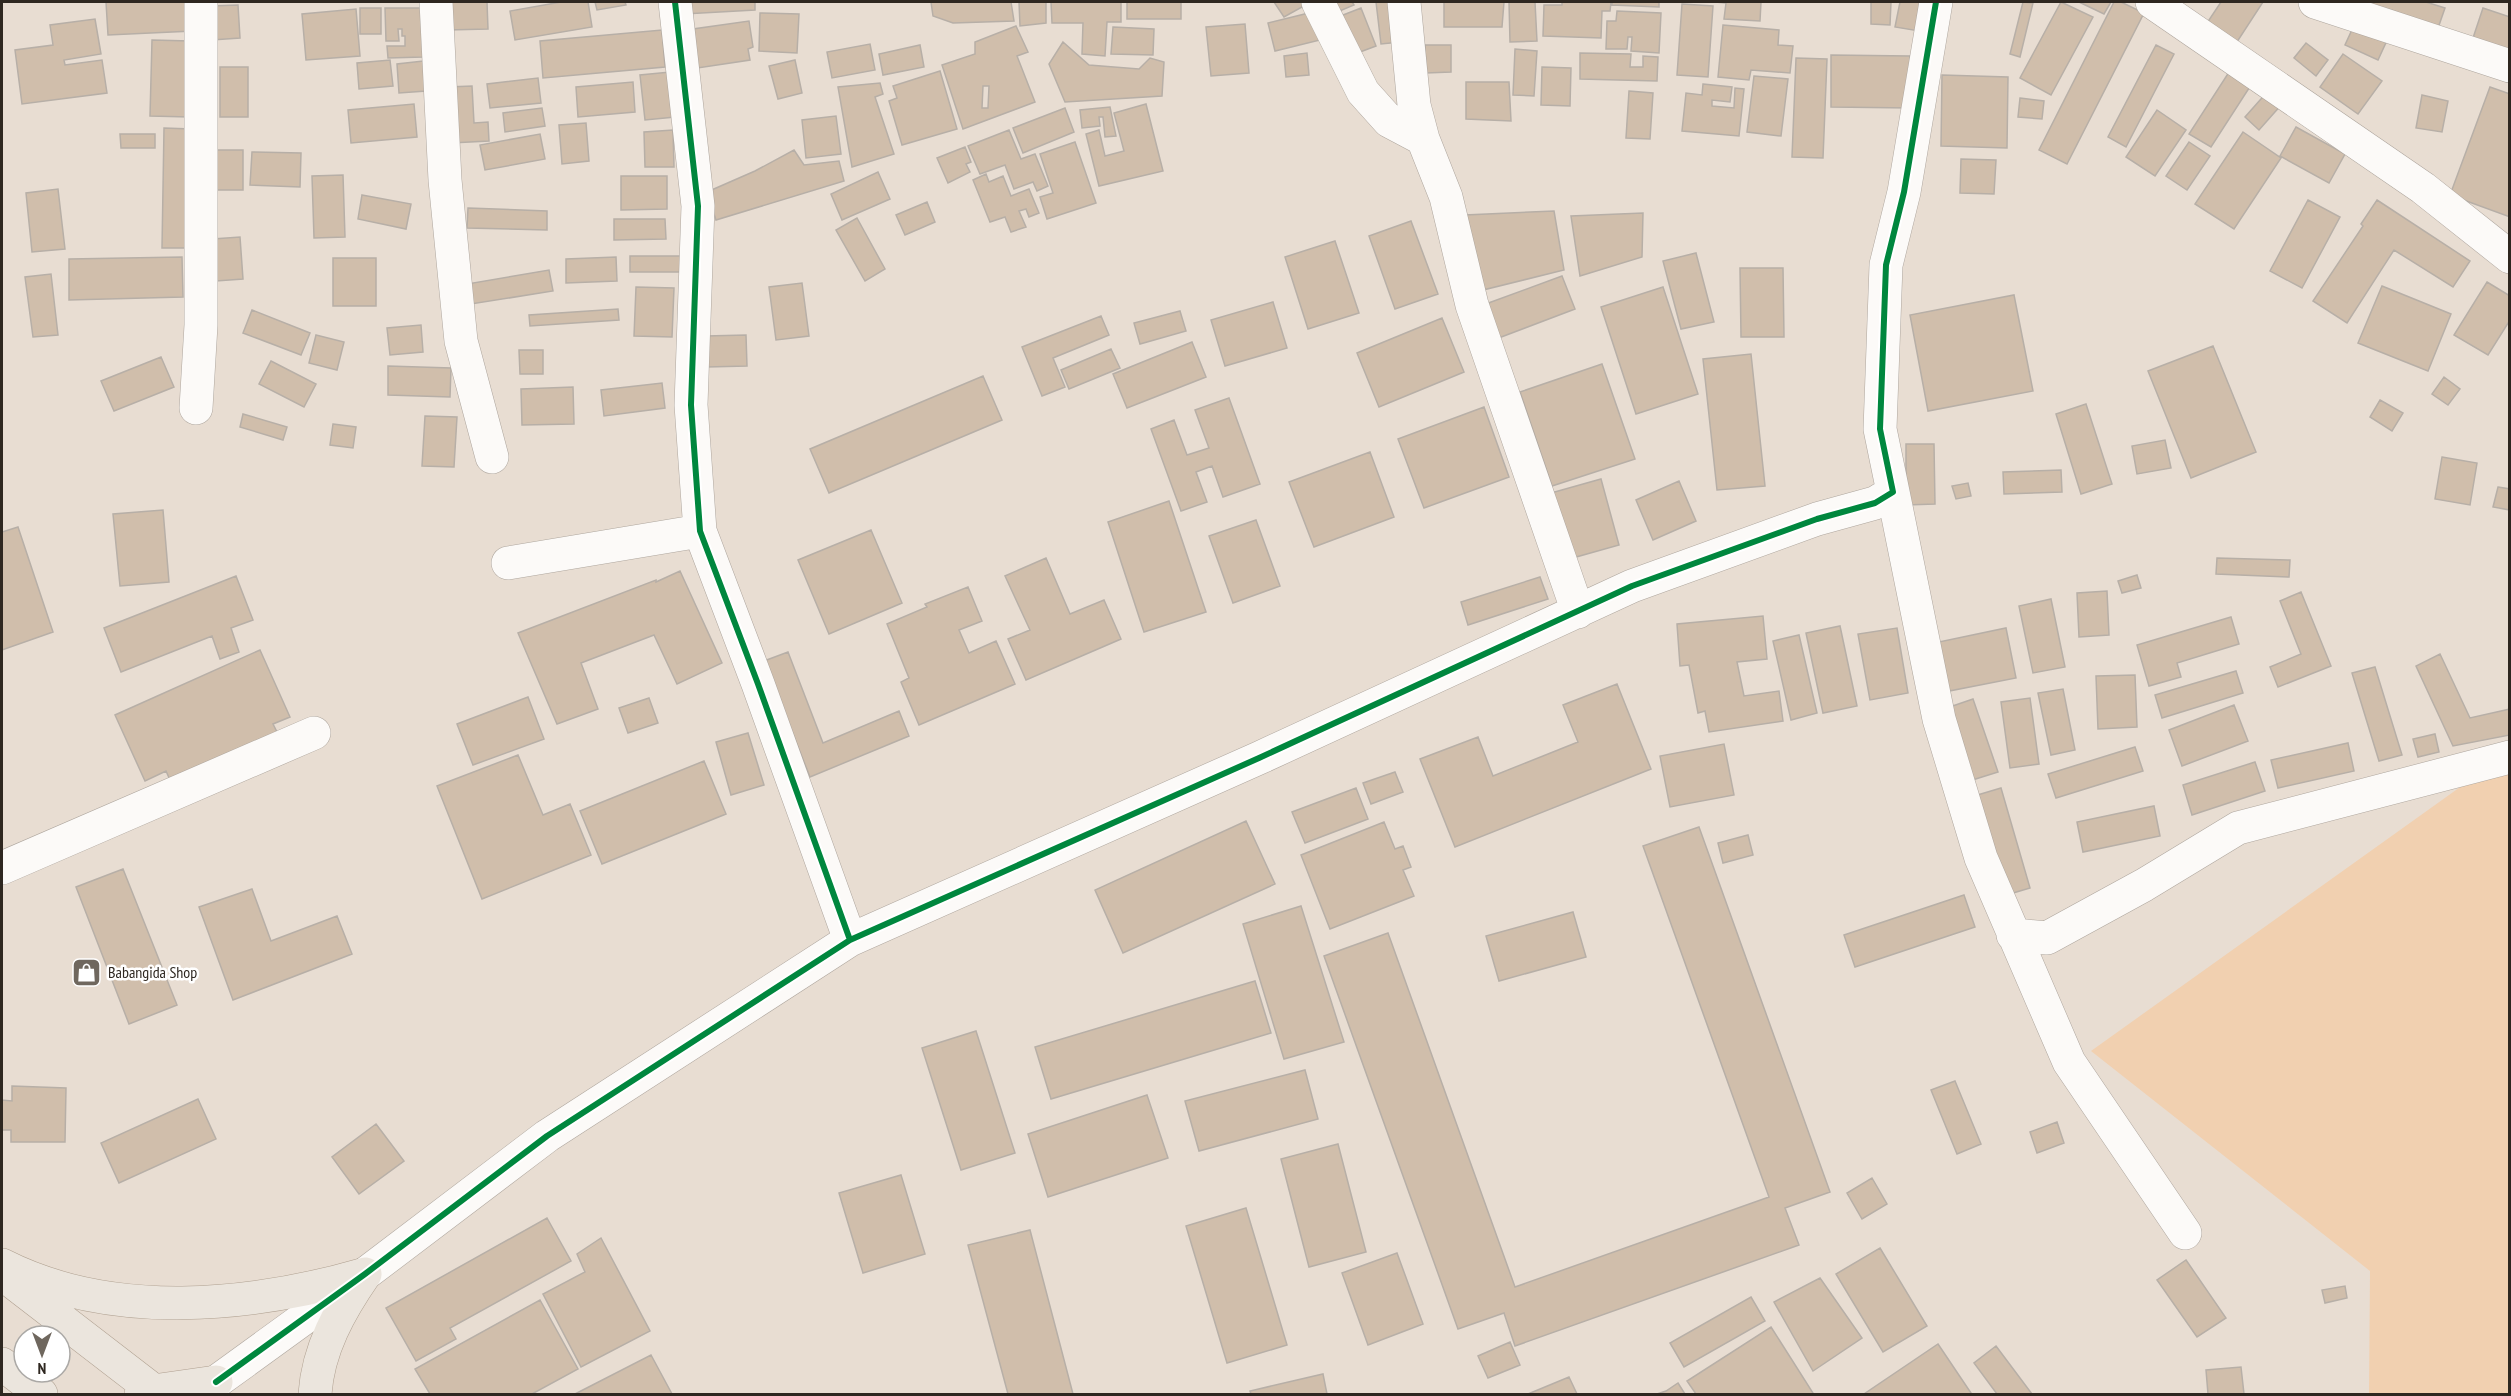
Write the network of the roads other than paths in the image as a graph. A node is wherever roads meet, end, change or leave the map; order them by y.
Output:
1 (201, 2) edge
2 (436, 2) edge
3 (675, 2) edge
4 (1318, 2) edge
5 (1404, 2) edge
6 (1936, 2) edge
7 (2152, 2) edge
8 (2315, 2) edge
9 (2510, 66) edge
10 (1423, 139) junction
11 (2510, 257) edge
12 (196, 408) dead end
13 (492, 457) dead end
14 (1893, 492) junction
15 (700, 531) junction
16 (508, 563) dead end
17 (1578, 612) junction
18 (314, 733) dead end
19 (2510, 758) edge
20 (2, 868) edge
21 (2013, 935) junction
22 (850, 940) junction
23 (2185, 1233) dead end
24 (2, 1265) edge
25 (2, 1273) edge
26 (365, 1274) junction
27 (2, 1364) edge
28 (212, 1388) edge
29 (151, 1393) edge
30 (41, 1395) edge
31 (315, 1395) edge

1 - 12 street
2 - 13 street
3 - 15 street
4 - 10 street
5 - 10 street
6 - 14 street
7 - 11 street
8 - 9 street
10 - 17 street
14 - 17 street
14 - 21 street
15 - 16 street
15 - 22 street
17 - 22 street
18 - 20 street
19 - 21 street
21 - 23 street
22 - 26 street
24 - 26 main road
25 - 29 main road
26 - 28 street
26 - 31 main road
27 - 30 main road
28 - 29 main road

